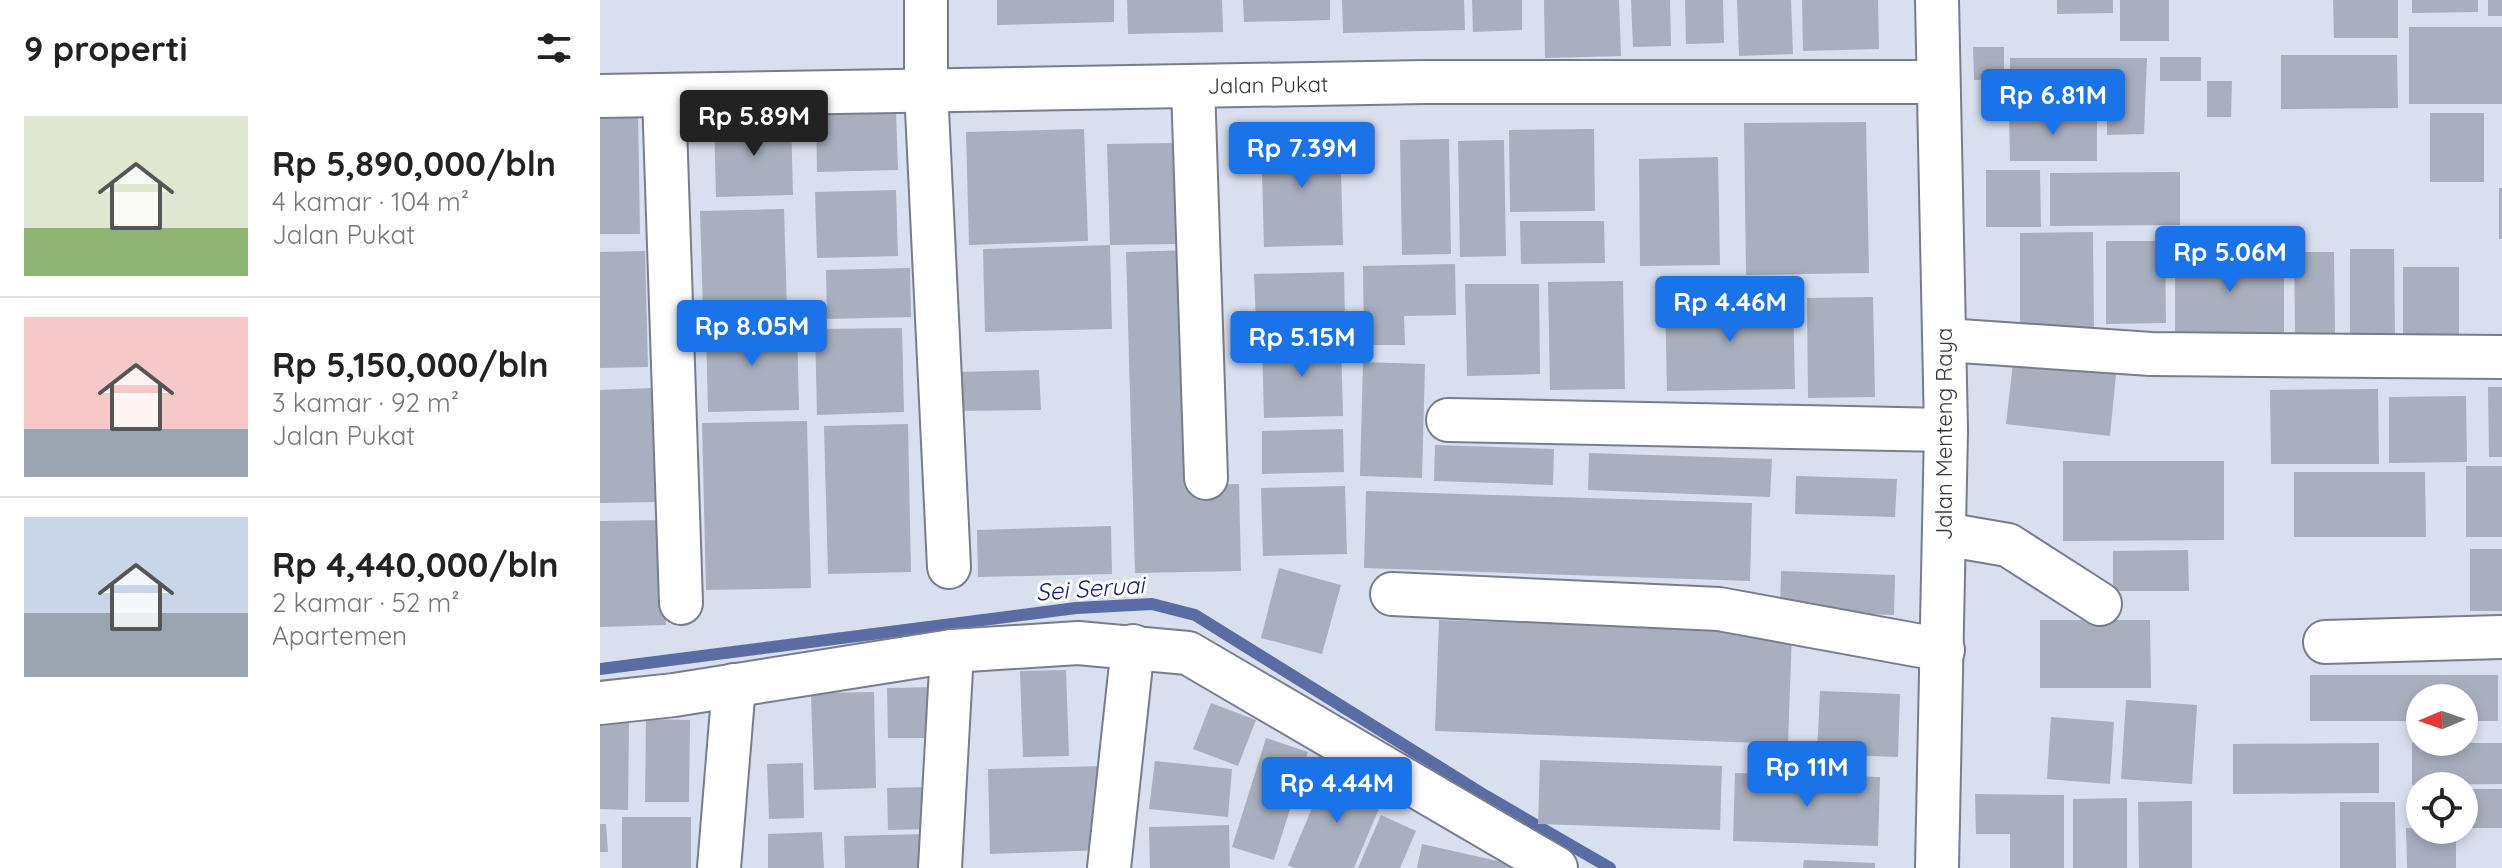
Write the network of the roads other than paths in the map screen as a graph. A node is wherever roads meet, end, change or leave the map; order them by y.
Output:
1 (926, 0) edge
2 (1937, 0) edge
3 (1938, 82) junction
4 (1193, 86) junction
5 (926, 89) junction
6 (600, 96) edge
7 (664, 96) junction
8 (1945, 340) junction
9 (2502, 357) edge
10 (1448, 420) dead end
11 (1946, 430) junction
12 (1206, 478) dead end
13 (1944, 534) junction
14 (949, 567) dead end
15 (1392, 594) dead end
16 (681, 603) dead end
17 (2100, 604) dead end
18 (2502, 637) edge
19 (2325, 642) dead end
20 (1133, 646) junction
21 (1943, 650) junction
22 (952, 651) junction
23 (734, 685) junction
24 (600, 703) edge
25 (1545, 865) edge
26 (719, 868) edge
27 (940, 868) edge
28 (1109, 868) edge
29 (1937, 868) edge

1 - 5 street
2 - 3 street, Jalan Menteng Raya
3 - 4 street, Jalan Pukat
3 - 8 street, Jalan Menteng Raya
4 - 5 street, Jalan Pukat
4 - 12 street
5 - 7 street, Jalan Pukat
5 - 14 street
6 - 7 street, Jalan Pukat
7 - 16 street
8 - 9 street
8 - 11 street, Jalan Menteng Raya
10 - 11 street
11 - 13 street, Jalan Menteng Raya
13 - 17 street
13 - 21 street, Jalan Menteng Raya
15 - 21 street
18 - 19 street
20 - 22 street
20 - 25 street
20 - 28 street
21 - 29 street, Jalan Menteng Raya
22 - 23 street
22 - 27 street
23 - 24 street
23 - 26 street

